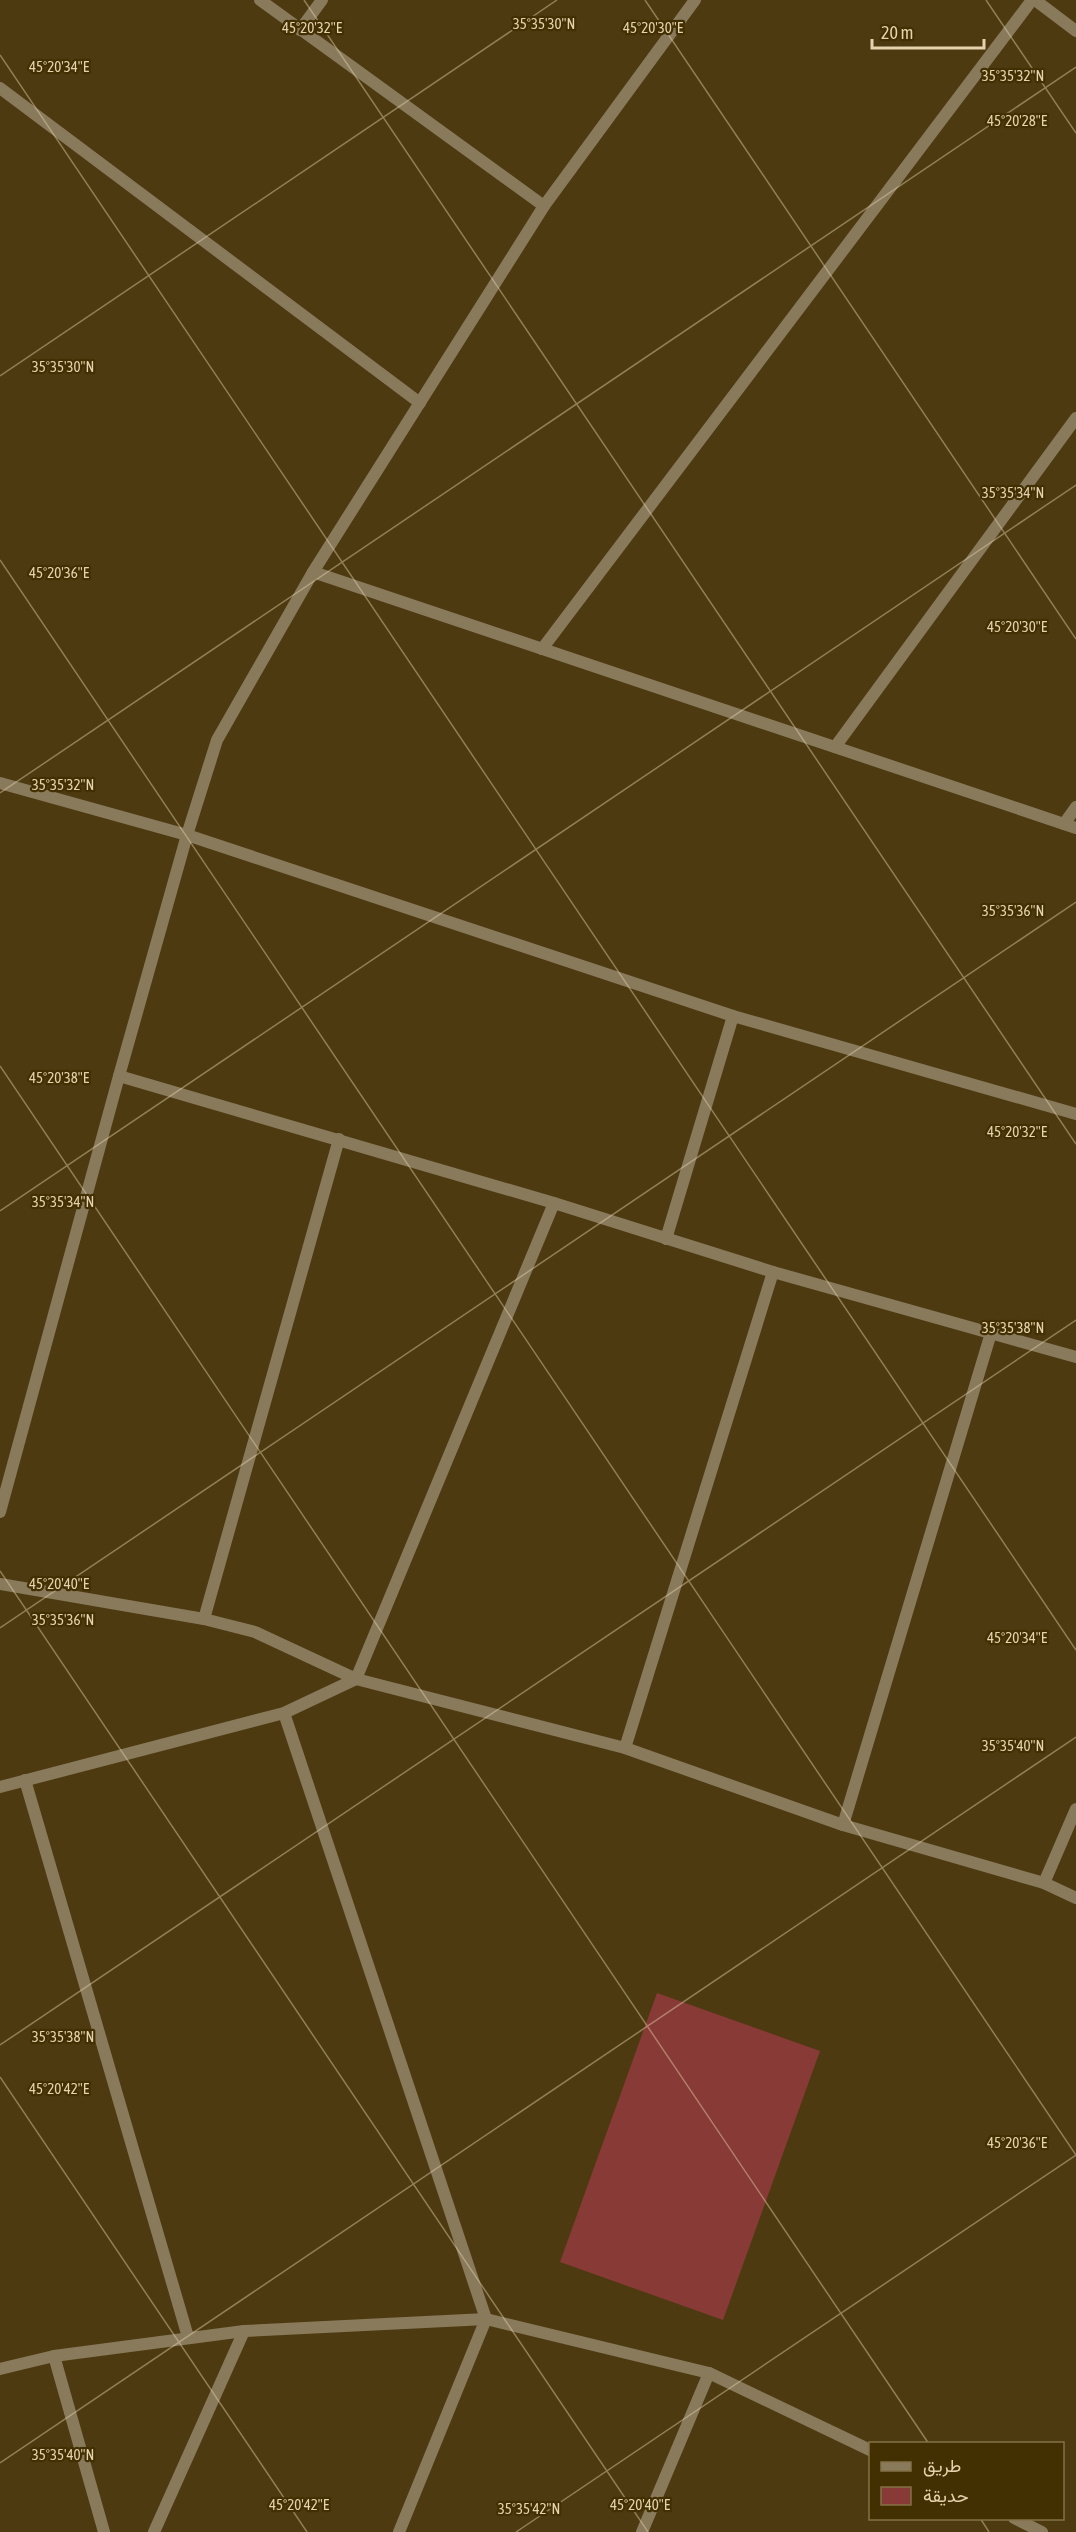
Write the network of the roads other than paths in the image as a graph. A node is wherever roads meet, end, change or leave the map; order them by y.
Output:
1 (260, 0) edge
2 (322, 0) edge
3 (695, 0) edge
4 (1033, 0) edge
5 (300, 30) junction
6 (1076, 32) edge
7 (0, 88) edge
8 (544, 206) junction
9 (420, 403) junction
10 (1076, 418) edge
11 (313, 572) junction
12 (542, 649) junction
13 (835, 747) junction
14 (0, 783) edge
15 (1076, 807) edge
16 (1070, 826) edge
17 (187, 835) junction
18 (733, 1016) junction
19 (119, 1076) junction
20 (1076, 1114) edge
21 (339, 1139) junction
22 (554, 1203) junction
23 (666, 1239) junction
24 (773, 1272) junction
25 (991, 1333) junction
26 (1076, 1357) edge
27 (0, 1512) edge
28 (0, 1584) edge
29 (204, 1619) junction
30 (356, 1679) junction
31 (284, 1713) junction
32 (625, 1748) junction
33 (25, 1780) junction
34 (0, 1787) edge
35 (1076, 1809) edge
36 (843, 1825) junction
37 (1044, 1883) junction
38 (1076, 1898) edge
39 (486, 2319) junction
40 (244, 2331) junction
41 (188, 2337) junction
42 (54, 2356) junction
43 (0, 2369) edge
44 (709, 2373) junction
45 (869, 2450) edge
46 (1018, 2520) edge
47 (104, 2532) edge
48 (154, 2532) edge
49 (399, 2532) edge
50 (642, 2532) edge
51 (1042, 2532) edge

1 - 5 street
2 - 5 street
3 - 8 street
4 - 6 street
4 - 12 street
5 - 8 street
7 - 9 street
8 - 9 street
9 - 11 street
10 - 13 street
11 - 12 street
11 - 17 street
12 - 13 street
13 - 16 street
14 - 17 street
15 - 16 street
17 - 18 street
17 - 19 street
18 - 20 street
18 - 23 street
19 - 21 street
19 - 27 street
21 - 22 street
21 - 29 street
22 - 23 street
22 - 30 street
23 - 24 street
24 - 25 street
24 - 32 street
25 - 26 street
25 - 36 street
28 - 29 street
29 - 30 street
30 - 31 street
30 - 32 street
31 - 33 street
31 - 39 street
32 - 36 street
33 - 34 street
33 - 41 street
35 - 37 street
36 - 37 street
37 - 38 street
39 - 40 street
39 - 44 street
39 - 49 street
40 - 41 street
40 - 48 street
41 - 42 street
42 - 43 street
42 - 47 street
44 - 45 street
44 - 50 street
46 - 51 street

